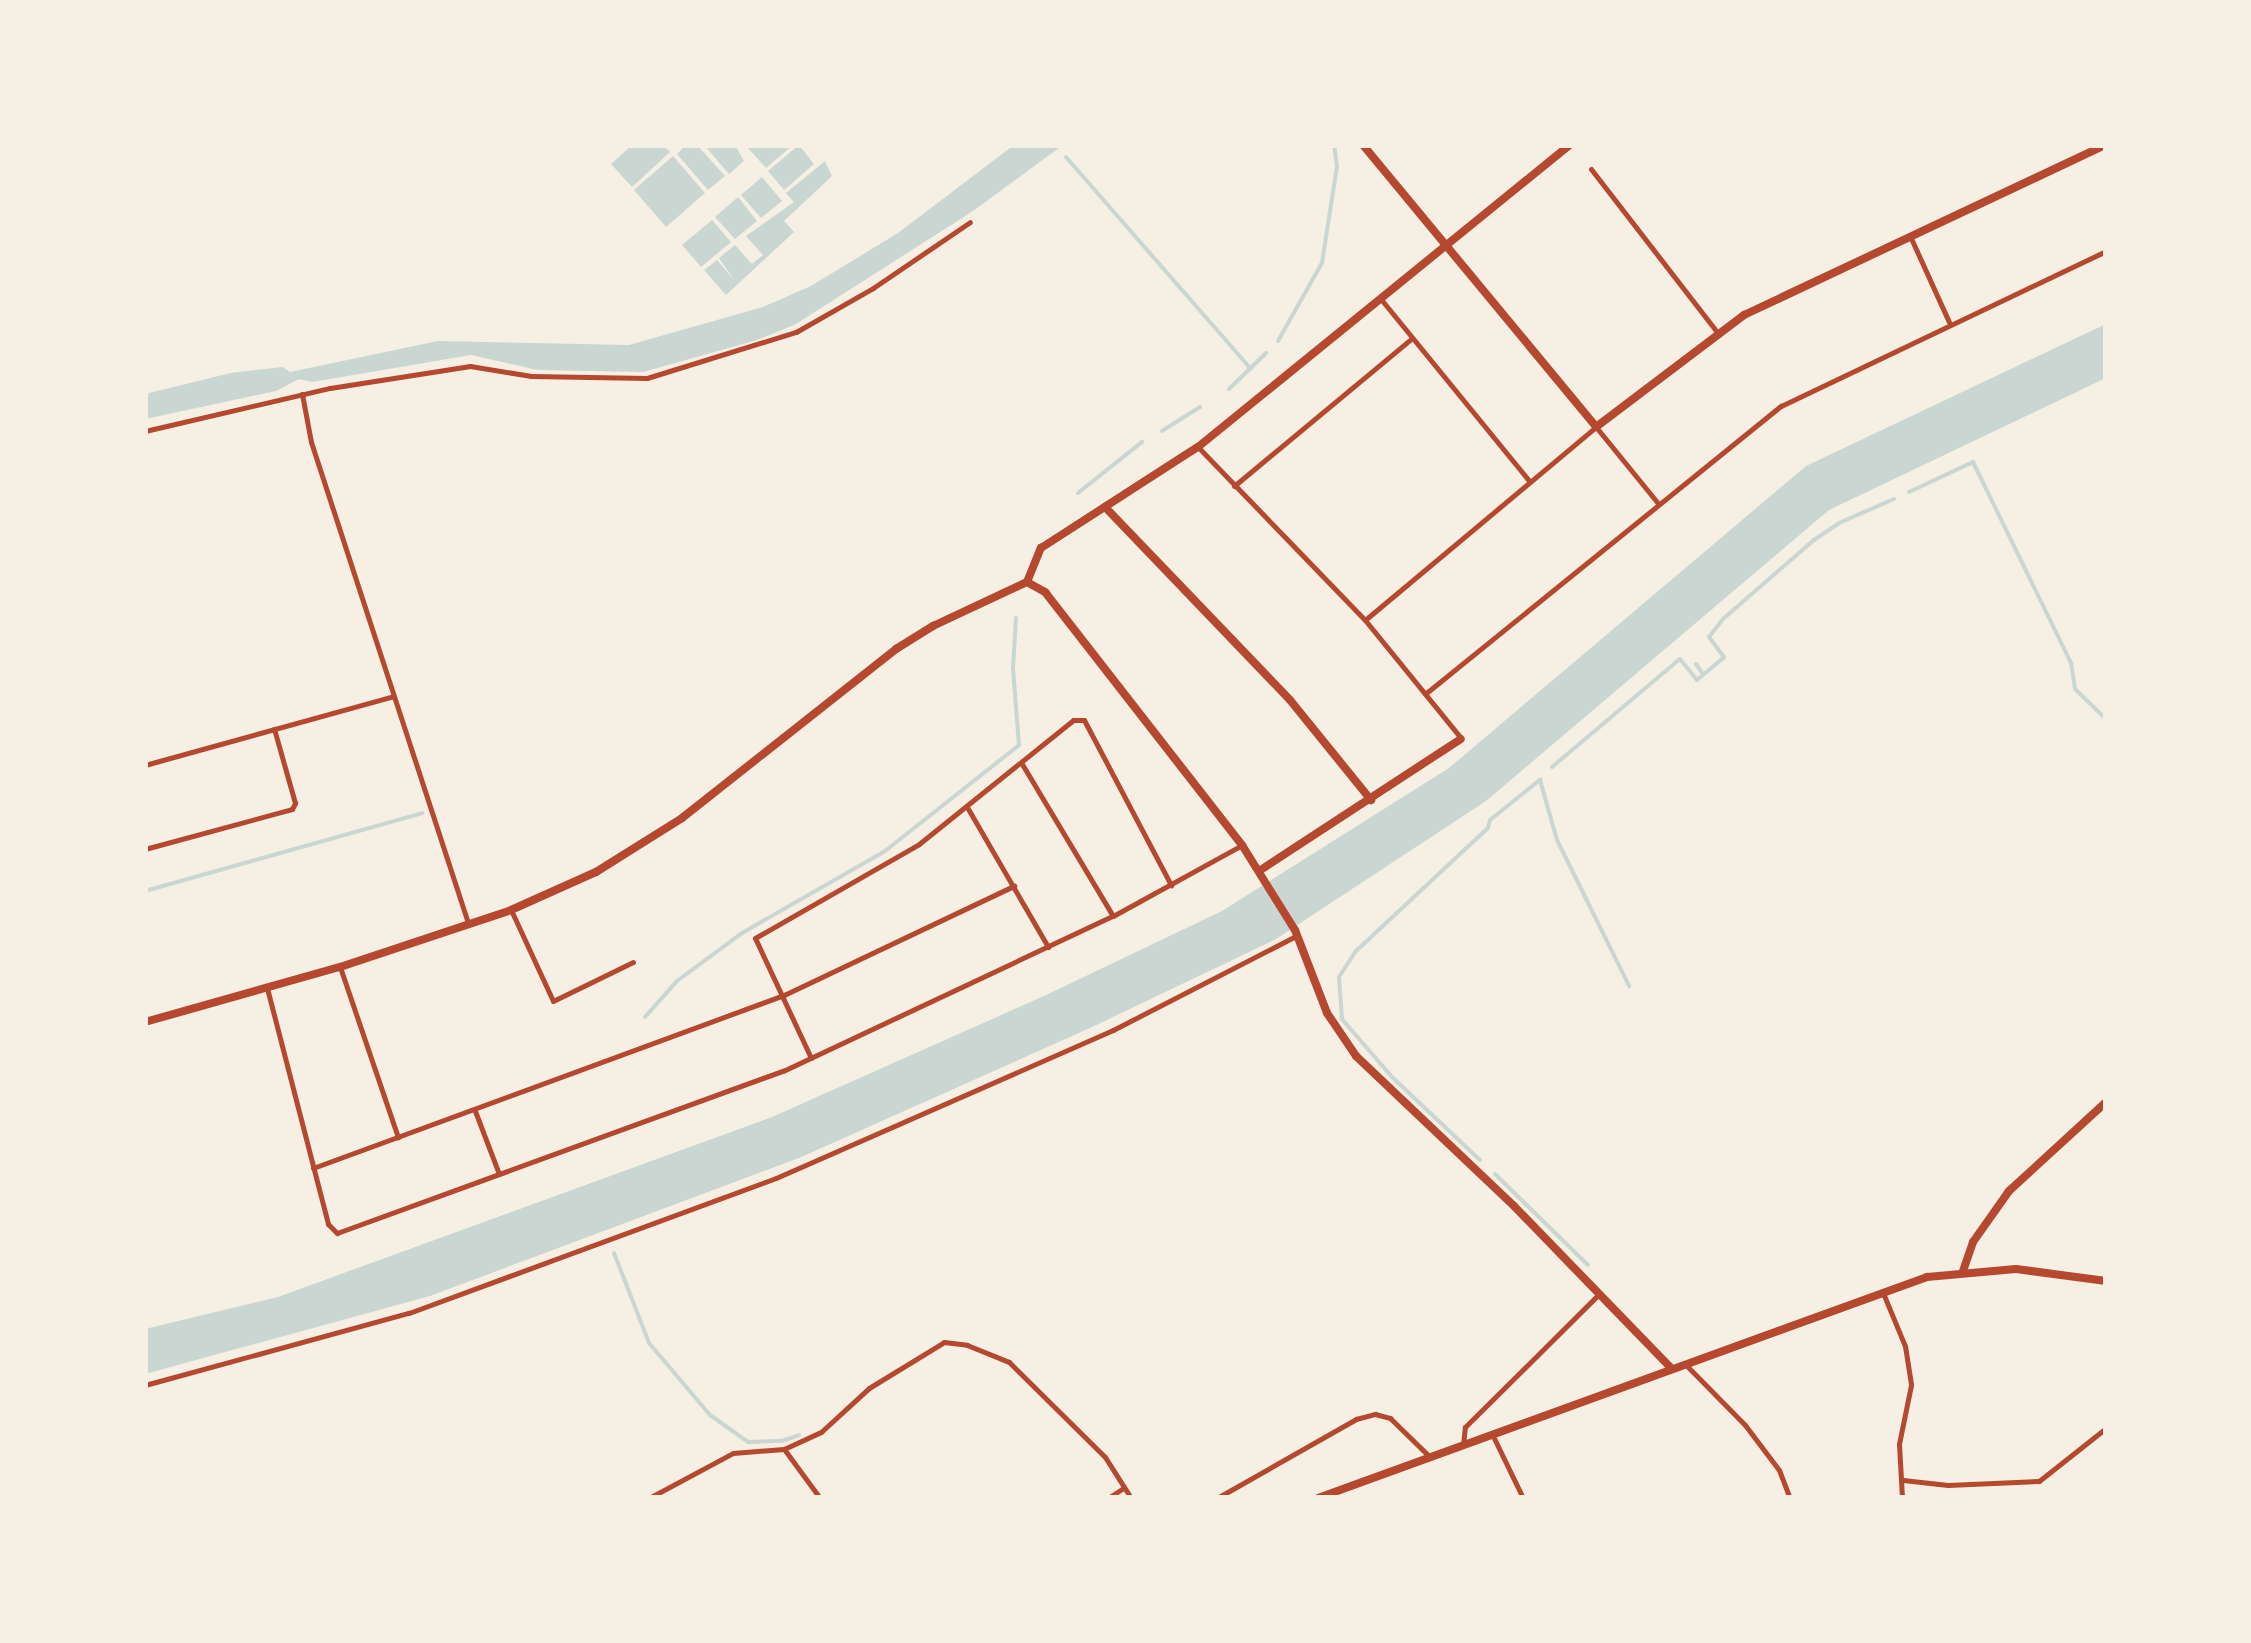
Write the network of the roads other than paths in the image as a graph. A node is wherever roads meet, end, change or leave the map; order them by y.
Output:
1 (1364, 145) edge
2 (1570, 145) edge
3 (2106, 145) edge
4 (1591, 169) dead end
5 (970, 222) dead end
6 (1910, 236) junction
7 (1445, 243) junction
8 (2106, 251) edge
9 (1379, 297) junction
10 (1949, 322) junction
11 (1717, 332) junction
12 (1412, 338) junction
13 (302, 394) junction
14 (1596, 427) junction
15 (145, 432) edge
16 (1198, 447) junction
17 (1530, 482) junction
18 (1234, 486) junction
19 (1657, 502) junction
20 (1105, 508) junction
21 (1027, 582) junction
22 (1365, 620) junction
23 (1425, 694) junction
24 (394, 696) junction
25 (274, 729) junction
26 (1461, 738) joint
27 (1022, 764) junction
28 (145, 765) edge
29 (1371, 800) junction
30 (967, 806) junction
31 (1242, 845) junction
32 (145, 850) edge
33 (1261, 874) junction
34 (1014, 886) junction
35 (1172, 886) junction
36 (512, 910) junction
37 (1113, 916) junction
38 (468, 924) junction
39 (1296, 933) junction
40 (1048, 947) junction
41 (633, 962) dead end
42 (340, 967) junction
43 (267, 988) junction
44 (784, 995) junction
45 (145, 1022) edge
46 (810, 1058) junction
47 (2106, 1102) edge
48 (474, 1110) junction
49 (398, 1137) junction
50 (313, 1168) junction
51 (498, 1174) junction
52 (1963, 1271) junction
53 (2106, 1280) edge
54 (1882, 1290) junction
55 (1600, 1294) junction
56 (1684, 1362) junction
57 (1671, 1368) junction
58 (145, 1385) edge
59 (2106, 1428) edge
60 (1492, 1434) junction
61 (1462, 1444) junction
62 (784, 1449) junction
63 (1430, 1457) junction
64 (1903, 1480) junction
65 (1122, 1489) junction
66 (650, 1498) edge
67 (820, 1498) edge
68 (1108, 1498) edge
69 (1130, 1498) edge
70 (1216, 1498) edge
71 (1318, 1498) edge
72 (1523, 1498) edge
73 (1790, 1498) edge
74 (1902, 1498) edge

1 - 7 street
2 - 7 street
3 - 6 street
4 - 11 street
5 - 13 street
6 - 10 street
6 - 11 street
7 - 9 street
7 - 14 street
8 - 10 street
9 - 12 street
9 - 16 street
10 - 19 street
11 - 14 street
12 - 17 street
12 - 18 street
13 - 15 street
13 - 24 street
14 - 17 street
14 - 19 street
16 - 18 street
16 - 20 street
17 - 22 street
18 - 22 street
19 - 23 street
20 - 21 street
20 - 29 street
21 - 31 street
21 - 36 street
22 - 23 street
23 - 26 street
24 - 25 street
24 - 38 street
25 - 28 street
25 - 32 street
26 - 29 street
27 - 30 street
27 - 35 street
27 - 37 street
29 - 33 street
30 - 34 street
30 - 44 street
31 - 33 street
31 - 35 street
33 - 39 street
34 - 40 street
34 - 44 street
35 - 37 street
36 - 38 street
36 - 41 street
37 - 40 street
38 - 42 street
39 - 55 street
39 - 58 street
40 - 46 street
42 - 43 street
42 - 49 street
43 - 45 street
43 - 50 street
44 - 46 street
44 - 48 street
46 - 51 street
47 - 52 street
48 - 49 street
48 - 51 street
49 - 50 street
50 - 51 street
52 - 53 street
52 - 54 street
54 - 56 street
54 - 64 street
55 - 57 street
55 - 61 street
56 - 57 street
56 - 73 street
57 - 60 street
59 - 64 street
60 - 61 street
60 - 72 street
61 - 63 street
62 - 65 street
62 - 66 street
62 - 67 street
63 - 70 street
63 - 71 street
64 - 74 street
65 - 68 street
65 - 69 street

